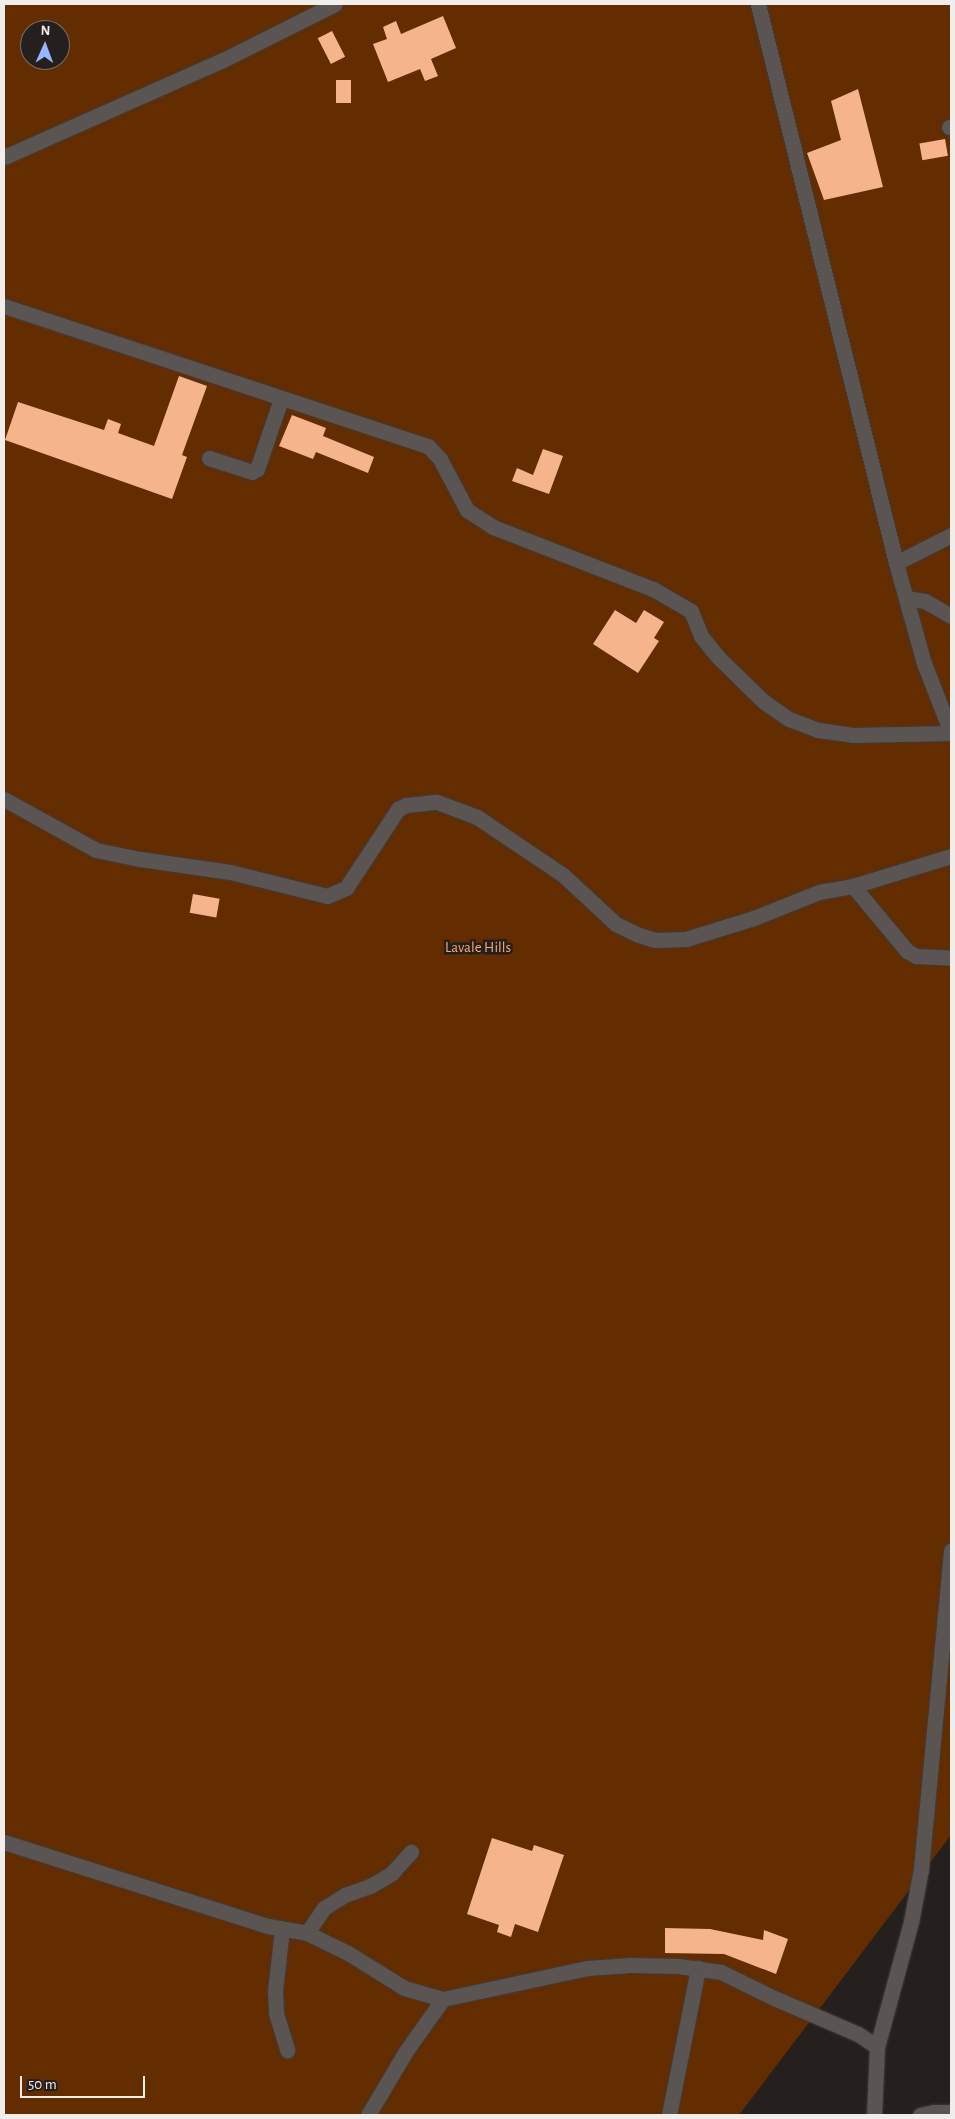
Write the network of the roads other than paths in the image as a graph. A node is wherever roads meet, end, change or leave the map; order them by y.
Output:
1 (332, 4) edge
2 (758, 4) edge
3 (4, 158) edge
4 (4, 306) edge
5 (281, 399) junction
6 (209, 458) dead end
7 (951, 535) edge
8 (896, 563) junction
9 (906, 598) junction
10 (951, 616) edge
11 (951, 733) edge
12 (4, 799) edge
13 (951, 856) edge
14 (853, 886) junction
15 (951, 958) edge
16 (951, 1550) edge
17 (4, 1842) edge
18 (411, 1852) dead end
19 (282, 1928) junction
20 (307, 1933) junction
21 (698, 1968) junction
22 (443, 2000) junction
23 (877, 2047) junction
24 (287, 2050) dead end
25 (951, 2112) edge
26 (368, 2115) edge
27 (669, 2115) edge
28 (874, 2115) edge
29 (920, 2115) edge

1 - 3 street
2 - 8 street
4 - 5 street
5 - 6 street
5 - 11 street
7 - 8 street
8 - 9 street
9 - 10 street
9 - 11 street
12 - 14 street
13 - 14 street
14 - 15 street
16 - 23 street
17 - 19 street
18 - 20 street
19 - 20 street
19 - 24 street
20 - 22 street
21 - 22 street
21 - 23 street
21 - 27 street
22 - 26 street
23 - 28 street
25 - 29 street

